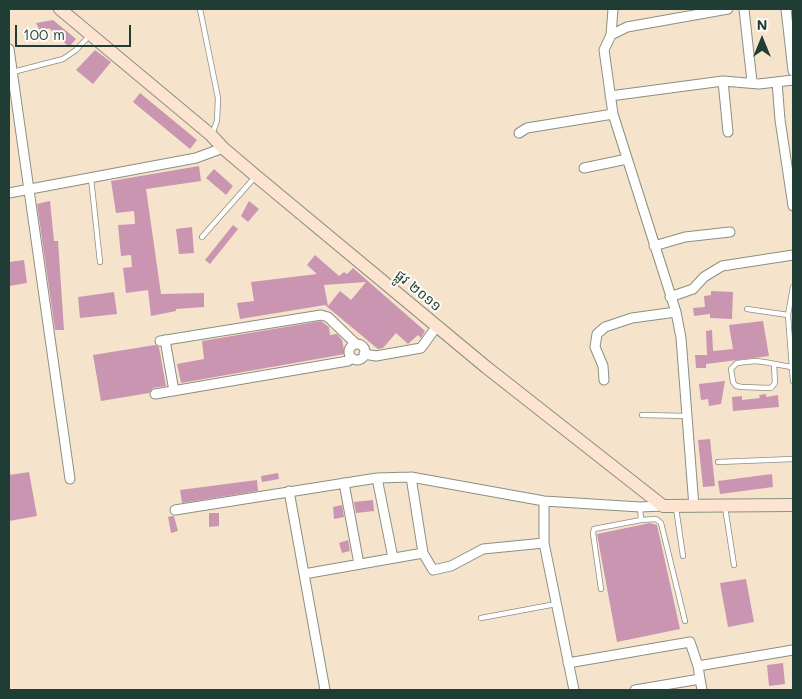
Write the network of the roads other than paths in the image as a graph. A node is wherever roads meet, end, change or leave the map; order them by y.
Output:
1 (60, 9) edge
2 (200, 9) edge
3 (613, 9) edge
4 (728, 9) edge
5 (744, 9) edge
6 (786, 9) edge
7 (680, 13) edge
8 (91, 34) junction
9 (610, 35) junction
10 (9, 49) edge
11 (793, 71) edge
12 (13, 72) junction
13 (793, 80) edge
14 (723, 81) junction
15 (752, 82) junction
16 (777, 82) junction
17 (610, 96) junction
18 (613, 114) junction
19 (728, 132) dead end
20 (519, 133) dead end
21 (211, 135) junction
22 (223, 148) junction
23 (627, 159) junction
24 (584, 168) dead end
25 (256, 176) junction
26 (91, 178) junction
27 (29, 189) junction
28 (9, 192) edge
29 (793, 206) edge
30 (730, 232) dead end
31 (202, 237) dead end
32 (654, 246) junction
33 (793, 255) edge
34 (100, 262) dead end
35 (793, 286) edge
36 (670, 297) junction
37 (792, 299) edge
38 (747, 309) dead end
39 (676, 312) junction
40 (788, 315) junction
41 (437, 326) junction
42 (356, 344) junction
43 (364, 354) junction
44 (352, 358) junction
45 (774, 364) junction
46 (791, 367) junction
47 (604, 380) dead end
48 (793, 381) edge
49 (174, 390) junction
50 (155, 394) dead end
51 (642, 415) dead end
52 (687, 416) junction
53 (793, 458) edge
54 (718, 462) dead end
55 (411, 477) junction
56 (70, 478) dead end
57 (377, 478) junction
58 (344, 483) junction
59 (289, 491) junction
60 (544, 501) junction
61 (793, 505) edge
62 (662, 506) junction
63 (676, 506) junction
64 (694, 506) junction
65 (725, 506) junction
66 (640, 507) junction
67 (175, 510) dead end
68 (641, 520) junction
69 (544, 543) junction
70 (423, 553) junction
71 (683, 556) dead end
72 (393, 558) junction
73 (360, 564) junction
74 (734, 565) dead end
75 (304, 574) junction
76 (601, 589) dead end
77 (556, 604) junction
78 (481, 618) dead end
79 (684, 620) dead end
80 (793, 650) edge
81 (568, 663) junction
82 (698, 666) junction
83 (700, 679) junction
84 (647, 689) edge
85 (325, 690) edge
86 (574, 690) edge
87 (635, 690) edge
88 (702, 690) edge

1 - 8 main road, ផ្លូវ ២០១១
2 - 21 lane
3 - 9 street
4 - 7 street
5 - 15 street
6 - 11 street
7 - 9 street
8 - 12 lane
8 - 21 main road, ផ្លូវ ២០១១
9 - 17 street
10 - 12 street
12 - 27 street
13 - 16 street
14 - 15 street
14 - 17 street
14 - 19 street
15 - 16 street
16 - 29 street
17 - 18 street
18 - 20 street
18 - 23 street
21 - 22 main road, ផ្លូវ ២០១១
22 - 25 main road, ផ្លូវ ២០១១
22 - 26 street
23 - 24 street
23 - 32 street
25 - 31 lane
25 - 41 main road, ផ្លូវ ២០១១
26 - 27 street
26 - 34 lane
27 - 28 street
27 - 56 street
30 - 32 street
32 - 36 street
33 - 36 street
35 - 37 lane
36 - 39 street
37 - 40 lane
38 - 40 lane
39 - 47 street
39 - 52 street
40 - 46 lane
41 - 43 street
41 - 62 main road, ផ្លូវ ២០១១
42 - 43 street
42 - 44 street
42 - 49 street
43 - 44 street
44 - 49 street
45 - 45 lane
45 - 46 lane
46 - 48 lane
49 - 50 street
51 - 52 lane
52 - 64 street
53 - 54 lane
55 - 57 street
55 - 60 street
55 - 70 street
57 - 58 street
57 - 72 street
58 - 59 street
58 - 73 street
59 - 67 street
59 - 75 street
60 - 66 street
60 - 69 street
61 - 65 main road
62 - 63 main road
62 - 66 street
63 - 64 main road
63 - 71 lane
64 - 65 main road
65 - 74 lane
66 - 68 lane
68 - 76 lane
68 - 79 lane
69 - 70 street
69 - 77 street
70 - 72 street
72 - 73 street
73 - 75 street
75 - 85 street
77 - 78 lane
77 - 81 street
80 - 82 street
81 - 82 street
81 - 86 street
82 - 83 street
83 - 84 street
83 - 88 street
84 - 87 street

